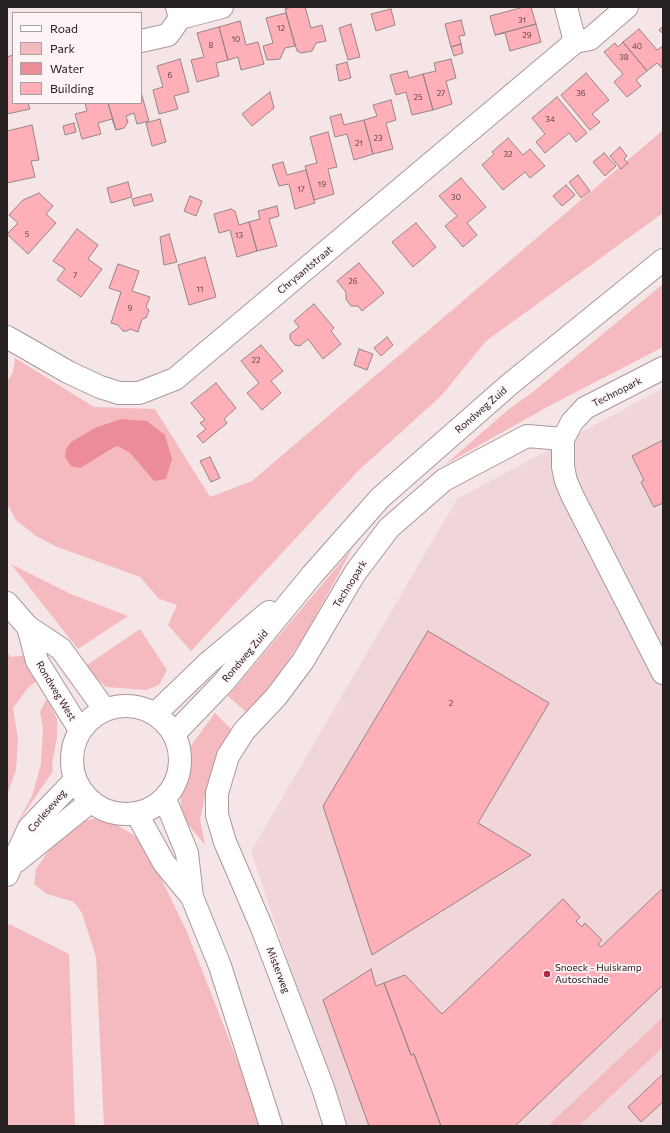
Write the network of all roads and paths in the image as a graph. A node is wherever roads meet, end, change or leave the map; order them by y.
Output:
1 (222, 7) edge
2 (566, 7) edge
3 (628, 7) edge
4 (179, 13) edge
5 (142, 41) edge
6 (575, 42) junction
7 (663, 260) edge
8 (7, 338) edge
9 (663, 368) edge
10 (563, 439) junction
11 (312, 576) junction
12 (7, 603) edge
13 (28, 627) junction
14 (663, 673) edge
15 (105, 710) junction
16 (155, 714) junction
17 (80, 730) junction
18 (174, 734) junction
19 (75, 780) junction
20 (164, 799) junction
21 (90, 802) junction
22 (137, 814) junction
23 (218, 815) joint
24 (10, 870) edge
25 (192, 897) junction
26 (271, 1126) edge
27 (335, 1126) edge

1 - 4 main road
2 - 6 main road
3 - 6 main road, Chrysantstraat
4 - 5 main road
6 - 8 main road, Chrysantstraat
7 - 11 main road, Rondweg Zuid
9 - 10 main road, Technopark
10 - 14 main road, Technopark
10 - 23 main road, Technopark
11 - 16 main road, Rondweg Zuid
11 - 18 main road, Rondweg Zuid
12 - 13 main road, Rondweg West
13 - 15 main road, Rondweg West
13 - 17 main road, Rondweg West
15 - 16 main road
15 - 17 main road
16 - 18 main road
17 - 19 main road
18 - 20 main road
19 - 21 main road
19 - 24 main road, Corleseweg
20 - 22 main road
20 - 25 main road
21 - 22 main road
21 - 24 main road, Corleseweg
22 - 25 main road
23 - 27 main road, Misterweg
25 - 26 main road

